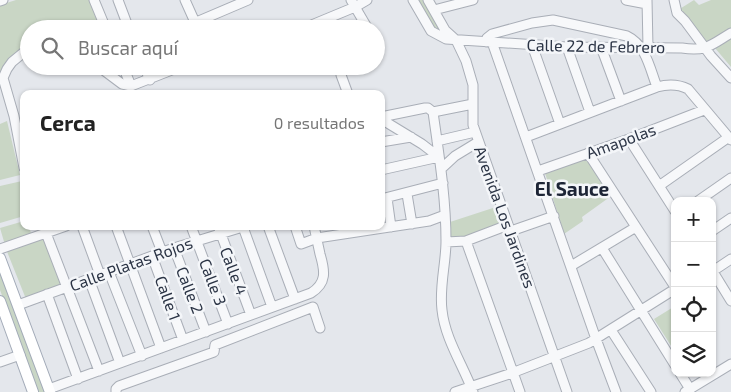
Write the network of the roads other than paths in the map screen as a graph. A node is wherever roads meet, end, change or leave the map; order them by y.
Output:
1 (94, 0) edge
2 (118, 0) edge
3 (185, 0) edge
4 (367, 0) edge
5 (413, 0) edge
6 (428, 0) edge
7 (473, 0) edge
8 (626, 0) edge
9 (674, 0) edge
10 (243, 1) edge
11 (647, 2) edge
12 (353, 3) edge
13 (434, 10) junction
14 (102, 20) edge
15 (126, 20) edge
16 (194, 20) edge
17 (208, 20) edge
18 (320, 20) edge
19 (363, 20) edge
20 (731, 34) edge
21 (456, 40) junction
22 (489, 42) junction
23 (532, 45) junction
24 (567, 47) junction
25 (601, 47) junction
26 (645, 47) junction
27 (706, 48) junction
28 (20, 55) edge
29 (110, 75) edge
30 (127, 75) edge
31 (148, 75) edge
32 (161, 75) edge
33 (341, 75) edge
34 (2, 78) edge
35 (731, 78) edge
36 (150, 80) junction
37 (131, 86) junction
38 (657, 87) junction
39 (347, 90) edge
40 (621, 101) junction
41 (473, 104) junction
42 (704, 110) junction
43 (432, 112) junction
44 (590, 112) junction
45 (385, 117) edge
46 (385, 121) edge
47 (560, 124) junction
48 (475, 132) junction
49 (729, 134) edge
50 (411, 137) junction
51 (526, 137) junction
52 (629, 139) junction
53 (385, 141) edge
54 (437, 142) junction
55 (478, 142) junction
56 (20, 147) edge
57 (588, 153) junction
58 (439, 157) junction
59 (385, 169) edge
60 (441, 170) junction
61 (538, 171) junction
62 (731, 178) edge
63 (443, 183) junction
64 (659, 186) junction
65 (407, 194) junction
66 (704, 197) edge
67 (385, 199) edge
68 (385, 203) edge
69 (671, 205) edge
70 (445, 215) junction
71 (554, 216) junction
72 (731, 218) edge
73 (412, 224) junction
74 (385, 227) edge
75 (391, 227) junction
76 (636, 227) junction
77 (510, 228) junction
78 (716, 228) edge
79 (83, 230) edge
80 (118, 230) edge
81 (154, 230) edge
82 (193, 230) edge
83 (219, 230) edge
84 (245, 230) edge
85 (269, 230) edge
86 (296, 230) edge
87 (315, 230) edge
88 (347, 230) edge
89 (41, 231) edge
90 (317, 238) junction
91 (197, 240) junction
92 (466, 241) junction
93 (446, 242) junction
94 (174, 248) junction
95 (602, 248) junction
96 (0, 249) edge
97 (162, 252) junction
98 (152, 256) junction
99 (0, 258) edge
100 (731, 259) edge
101 (131, 264) junction
102 (571, 266) junction
103 (716, 268) edge
104 (109, 272) junction
105 (100, 275) junction
106 (716, 276) edge
107 (89, 279) junction
108 (68, 287) junction
109 (674, 287) edge
110 (671, 291) edge
111 (47, 294) junction
112 (295, 299) junction
113 (731, 300) edge
114 (0, 302) edge
115 (18, 305) junction
116 (272, 307) junction
117 (641, 312) junction
118 (2, 313) edge
119 (251, 315) junction
120 (228, 324) junction
121 (320, 328) dead end
122 (611, 330) junction
123 (206, 332) junction
124 (596, 339) junction
125 (183, 340) junction
126 (161, 348) junction
127 (20, 355) junction
128 (142, 356) junction
129 (554, 357) junction
130 (671, 359) edge
131 (0, 362) edge
132 (120, 363) junction
133 (731, 364) edge
134 (99, 371) junction
135 (512, 373) junction
136 (682, 377) edge
137 (78, 379) junction
138 (472, 389) edge
139 (688, 390) edge
140 (50, 391) edge
141 (34, 392) edge
142 (116, 392) edge
143 (455, 392) edge
144 (520, 392) edge
145 (567, 392) edge
146 (616, 392) edge
147 (651, 392) edge

1 - 14 street
2 - 15 street
3 - 16 street
4 - 12 street
5 - 21 street, Calle 22 de Febrero
6 - 13 street, Avenida Los Jardines
7 - 13 street
8 - 11 street
9 - 27 street
10 - 17 street
11 - 26 street
12 - 18 street
12 - 19 street
13 - 21 street, Avenida Los Jardines
20 - 27 street, Calle 22 de Febrero
21 - 22 street, Calle 22 de Febrero
21 - 41 street, Avenida Los Jardines
22 - 23 street, Calle 22 de Febrero
22 - 26 street
22 - 51 street
23 - 24 street, Calle 22 de Febrero
23 - 47 street
24 - 25 street, Calle 22 de Febrero
24 - 44 street
25 - 26 street, Calle 22 de Febrero
25 - 40 street
26 - 27 street, Calle 22 de Febrero
26 - 38 street
27 - 35 street
28 - 34 street
29 - 37 street
30 - 37 street
31 - 36 street
32 - 36 street
33 - 39 street
34 - 56 street
36 - 37 street
38 - 40 street
38 - 42 street
40 - 44 street
41 - 43 street
41 - 48 street, Avenida Los Jardines
42 - 49 street
42 - 52 street, Amapolas
43 - 45 street
43 - 54 street
44 - 47 street
46 - 50 street
47 - 51 street
48 - 54 street
48 - 55 street, Avenida Los Jardines
49 - 64 street
50 - 53 street
50 - 58 street
51 - 61 street
52 - 57 street, Amapolas
52 - 64 street
54 - 58 street
55 - 60 street
55 - 77 street, Avenida Los Jardines
57 - 61 street, Amapolas
57 - 76 street
58 - 59 street
58 - 60 street
60 - 63 street
61 - 71 street
62 - 66 street
63 - 65 street
63 - 70 street
64 - 69 street
65 - 67 street
65 - 73 street
68 - 75 street
70 - 73 street
70 - 93 street
71 - 77 street
71 - 102 street
72 - 78 street
73 - 75 street
74 - 75 street
76 - 95 street
76 - 109 street
77 - 92 street
77 - 129 street, Avenida Los Jardines
79 - 105 street
80 - 101 street
81 - 97 street
82 - 91 street, Calle 3
83 - 91 street, Calle Platas Rojos
83 - 119 street, Calle 4
84 - 116 street
85 - 112 street
86 - 90 street
87 - 90 street
88 - 90 street
89 - 96 street
89 - 108 street
90 - 112 street
91 - 94 street, Calle Platas Rojos
91 - 120 street, Calle 3
92 - 93 street
92 - 135 street
93 - 138 street
94 - 97 street, Calle Platas Rojos
94 - 123 street, Calle 2
95 - 102 street
95 - 117 street
97 - 98 street, Calle Platas Rojos
98 - 101 street, Calle Platas Rojos
98 - 125 street, Calle 1
99 - 115 main road
100 - 103 street
101 - 104 street, Calle Platas Rojos
101 - 126 street
102 - 124 street
104 - 105 street, Calle Platas Rojos
104 - 128 street
105 - 107 street, Calle Platas Rojos
106 - 113 street
107 - 108 street, Calle Platas Rojos
107 - 132 street
108 - 111 street, Calle Platas Rojos
108 - 134 street
110 - 117 street
111 - 115 street, Calle Platas Rojos
111 - 137 street
112 - 116 street
114 - 118 main road
115 - 140 main road
116 - 119 street
117 - 122 street
117 - 130 street
118 - 127 main road
119 - 120 street
120 - 123 street
121 - 142 street
122 - 124 street
122 - 147 street
123 - 125 street
124 - 129 street
124 - 146 street
125 - 126 street
126 - 128 street
127 - 131 street
127 - 141 main road
128 - 132 street
129 - 135 street
129 - 145 street, Avenida Los Jardines
132 - 134 street
133 - 139 street
134 - 137 street
135 - 138 street
135 - 144 street
136 - 139 street
137 - 140 street
138 - 143 street

